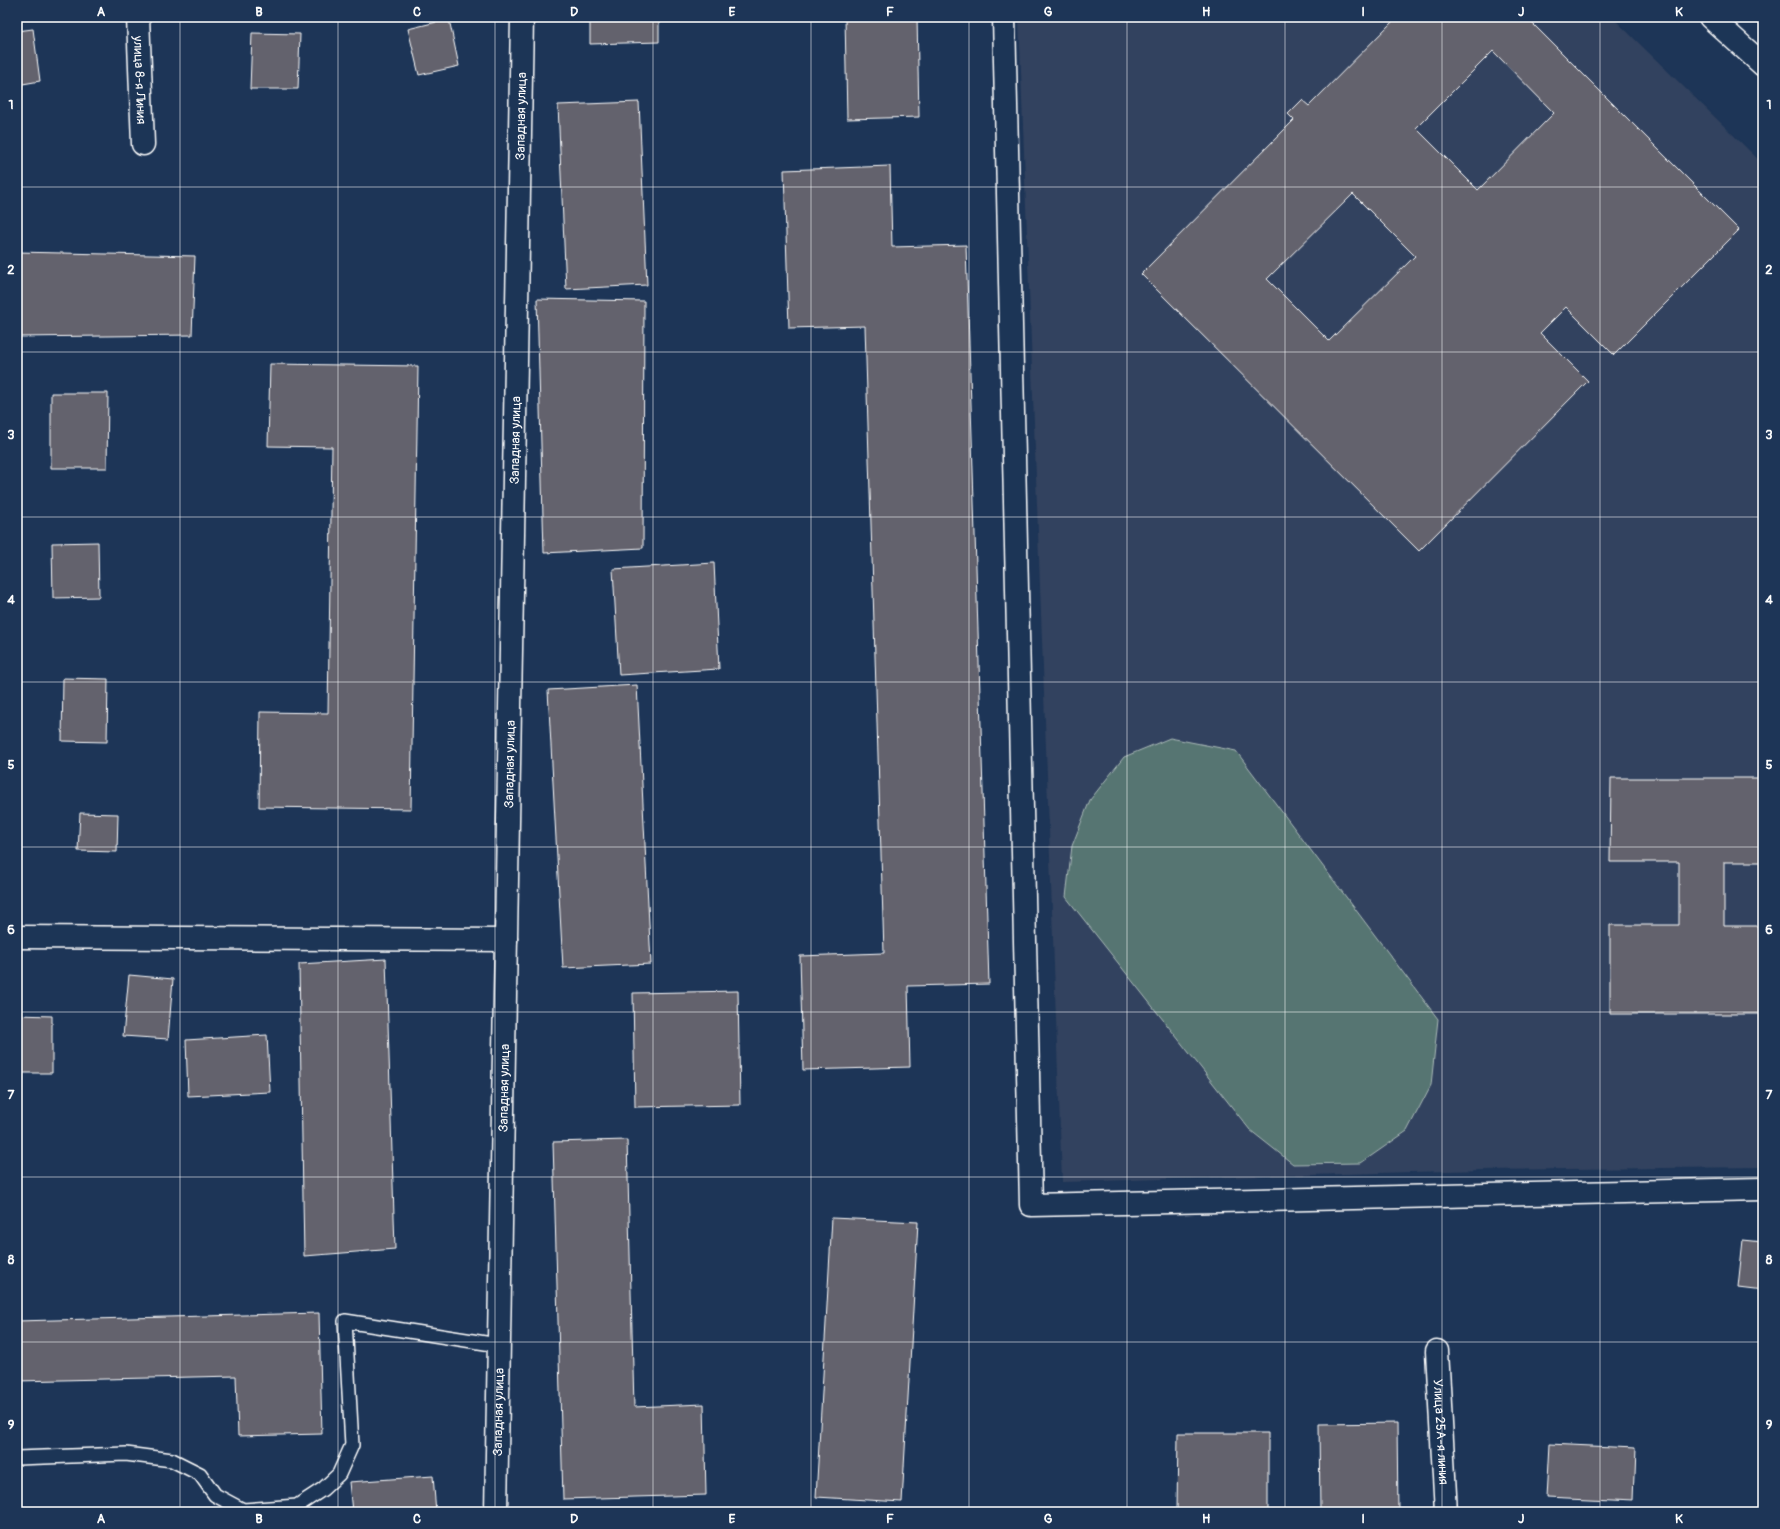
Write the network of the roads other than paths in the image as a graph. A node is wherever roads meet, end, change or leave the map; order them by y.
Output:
1 (138, 17) edge
2 (522, 17) edge
3 (1004, 17) edge
4 (1710, 17) edge
5 (1763, 66) edge
6 (143, 144) dead end
7 (17, 937) edge
8 (506, 940) junction
9 (1763, 1189) edge
10 (498, 1345) junction
11 (1437, 1351) dead end
12 (17, 1458) edge
13 (496, 1512) edge
14 (1446, 1512) edge

1 - 6 street, улица 8-я Линия
2 - 8 street, Западная улица
3 - 9 street
4 - 5 street
7 - 8 street
8 - 10 street, Западная улица
10 - 12 lane
10 - 13 street, Западная улица
11 - 14 street, Улица 25А-я линия

